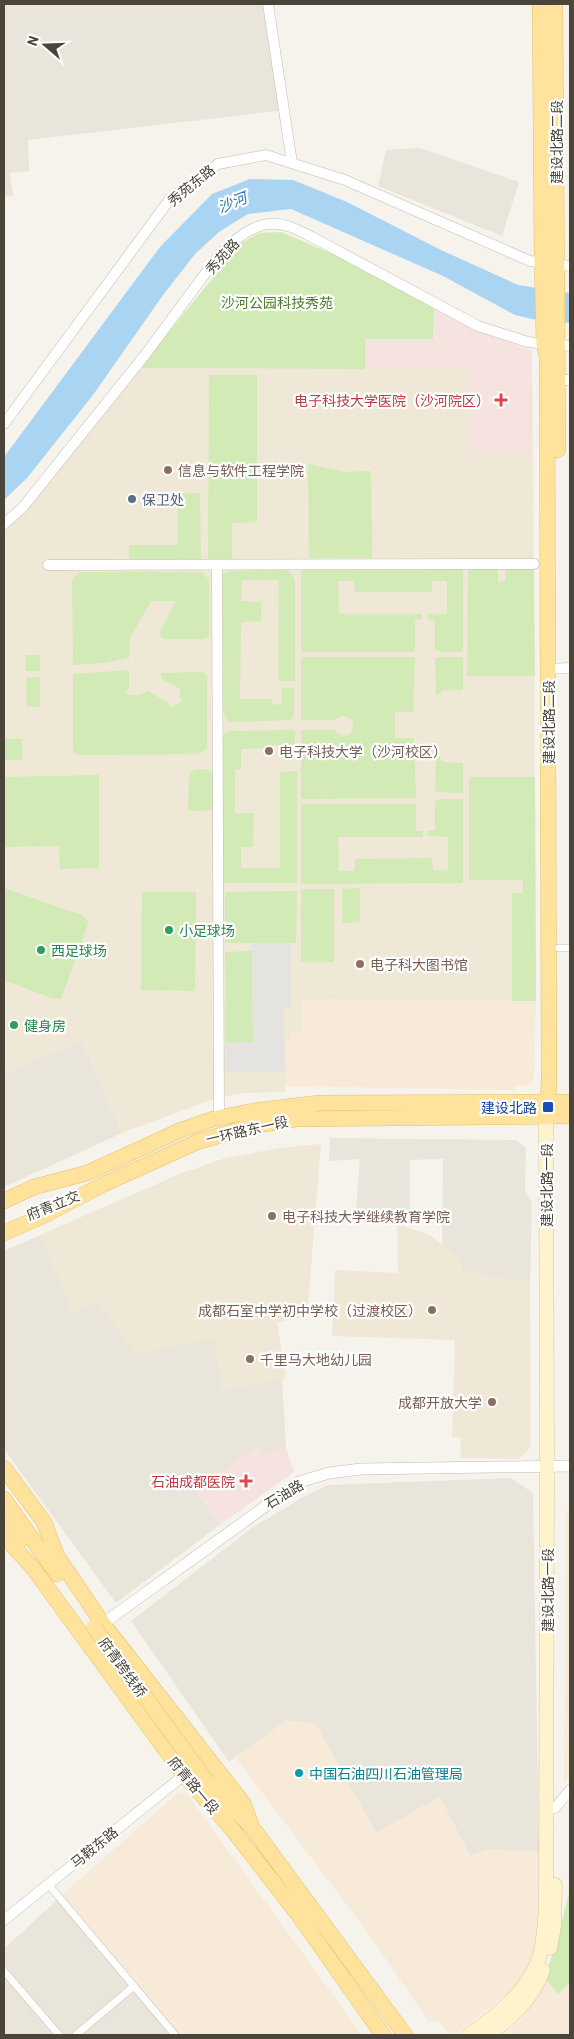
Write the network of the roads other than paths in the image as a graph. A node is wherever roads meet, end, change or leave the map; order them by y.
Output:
1 (268, 4) edge
2 (540, 4) edge
3 (555, 4) edge
4 (292, 163) junction
5 (556, 265) edge
6 (555, 339) edge
7 (559, 380) edge
8 (5, 418) edge
9 (4, 524) edge
10 (534, 564) dead end
11 (48, 565) dead end
12 (217, 565) junction
13 (559, 669) edge
14 (565, 948) edge
15 (555, 1108) edge
16 (500, 1109) junction
17 (570, 1116) edge
18 (219, 1118) junction
19 (87, 1172) junction
20 (102, 1185) junction
21 (4, 1201) edge
22 (4, 1210) edge
23 (4, 1225) edge
24 (4, 1233) edge
25 (558, 1467) edge
26 (4, 1468) edge
27 (5, 1491) edge
28 (4, 1513) edge
29 (4, 1522) edge
30 (4, 1536) edge
31 (57, 1556) junction
32 (33, 1568) junction
33 (102, 1624) junction
34 (84, 1638) junction
35 (184, 1775) junction
36 (206, 1784) junction
37 (570, 1790) edge
38 (550, 1809) junction
39 (252, 1827) junction
40 (232, 1829) junction
41 (48, 1884) junction
42 (4, 1920) edge
43 (4, 1971) edge
44 (134, 1986) junction
45 (60, 2035) edge
46 (76, 2035) edge
47 (175, 2035) edge
48 (383, 2035) edge
49 (405, 2035) edge
50 (469, 2035) edge
51 (488, 2035) edge

1 - 4 street
2 - 5 main road, 建设北路二段
3 - 5 main road, 建设北路二段
4 - 5 street, 秀苑东路
4 - 8 street, 秀苑东路
5 - 6 main road, 建设北路二段
6 - 7 main road, 建设北路二段
6 - 9 street, 秀苑路
7 - 13 main road, 建设北路二段
10 - 12 street
11 - 12 street
12 - 18 street
13 - 14 main road, 建设北路二段
13 - 15 main road, 建设北路二段
14 - 15 main road, 建设北路二段
15 - 16 main road, 一环路东一段
15 - 17 main road, 一环路东一段
15 - 25 main road, 建设北路一段
16 - 18 main road, 一环路东一段
16 - 20 main road, 一环路东一段
18 - 19 main road, 一环路东一段
19 - 21 main road, 一环路东一段
19 - 22 main road
20 - 23 main road, 府青立交
20 - 24 main road, 一环路东一段
25 - 33 street, 石油路
25 - 38 main road, 建设北路一段
26 - 31 main road, 府青路一段
27 - 31 main road, 府青路一段
27 - 36 main road, 府青跨线桥, bridge
28 - 36 main road, 府青跨线桥
29 - 32 main road
30 - 32 main road, 府青路一段
31 - 33 main road, 府青路一段
32 - 34 main road, 府青路一段
33 - 34 street, 石油路
33 - 39 main road, 府青路一段
34 - 35 main road, 府青路一段
35 - 40 main road, 府青路一段
35 - 41 street, 马鞍东路
36 - 39 main road, 府青跨线桥
36 - 40 main road, 府青跨线桥
37 - 38 street
38 - 50 main road, 建设北路一段
38 - 51 main road, 建设北路一段
39 - 49 main road, 府青路一段
40 - 48 main road, 府青路一段
41 - 42 street, 马鞍东路
41 - 44 street
43 - 45 street
44 - 46 street
44 - 47 street

